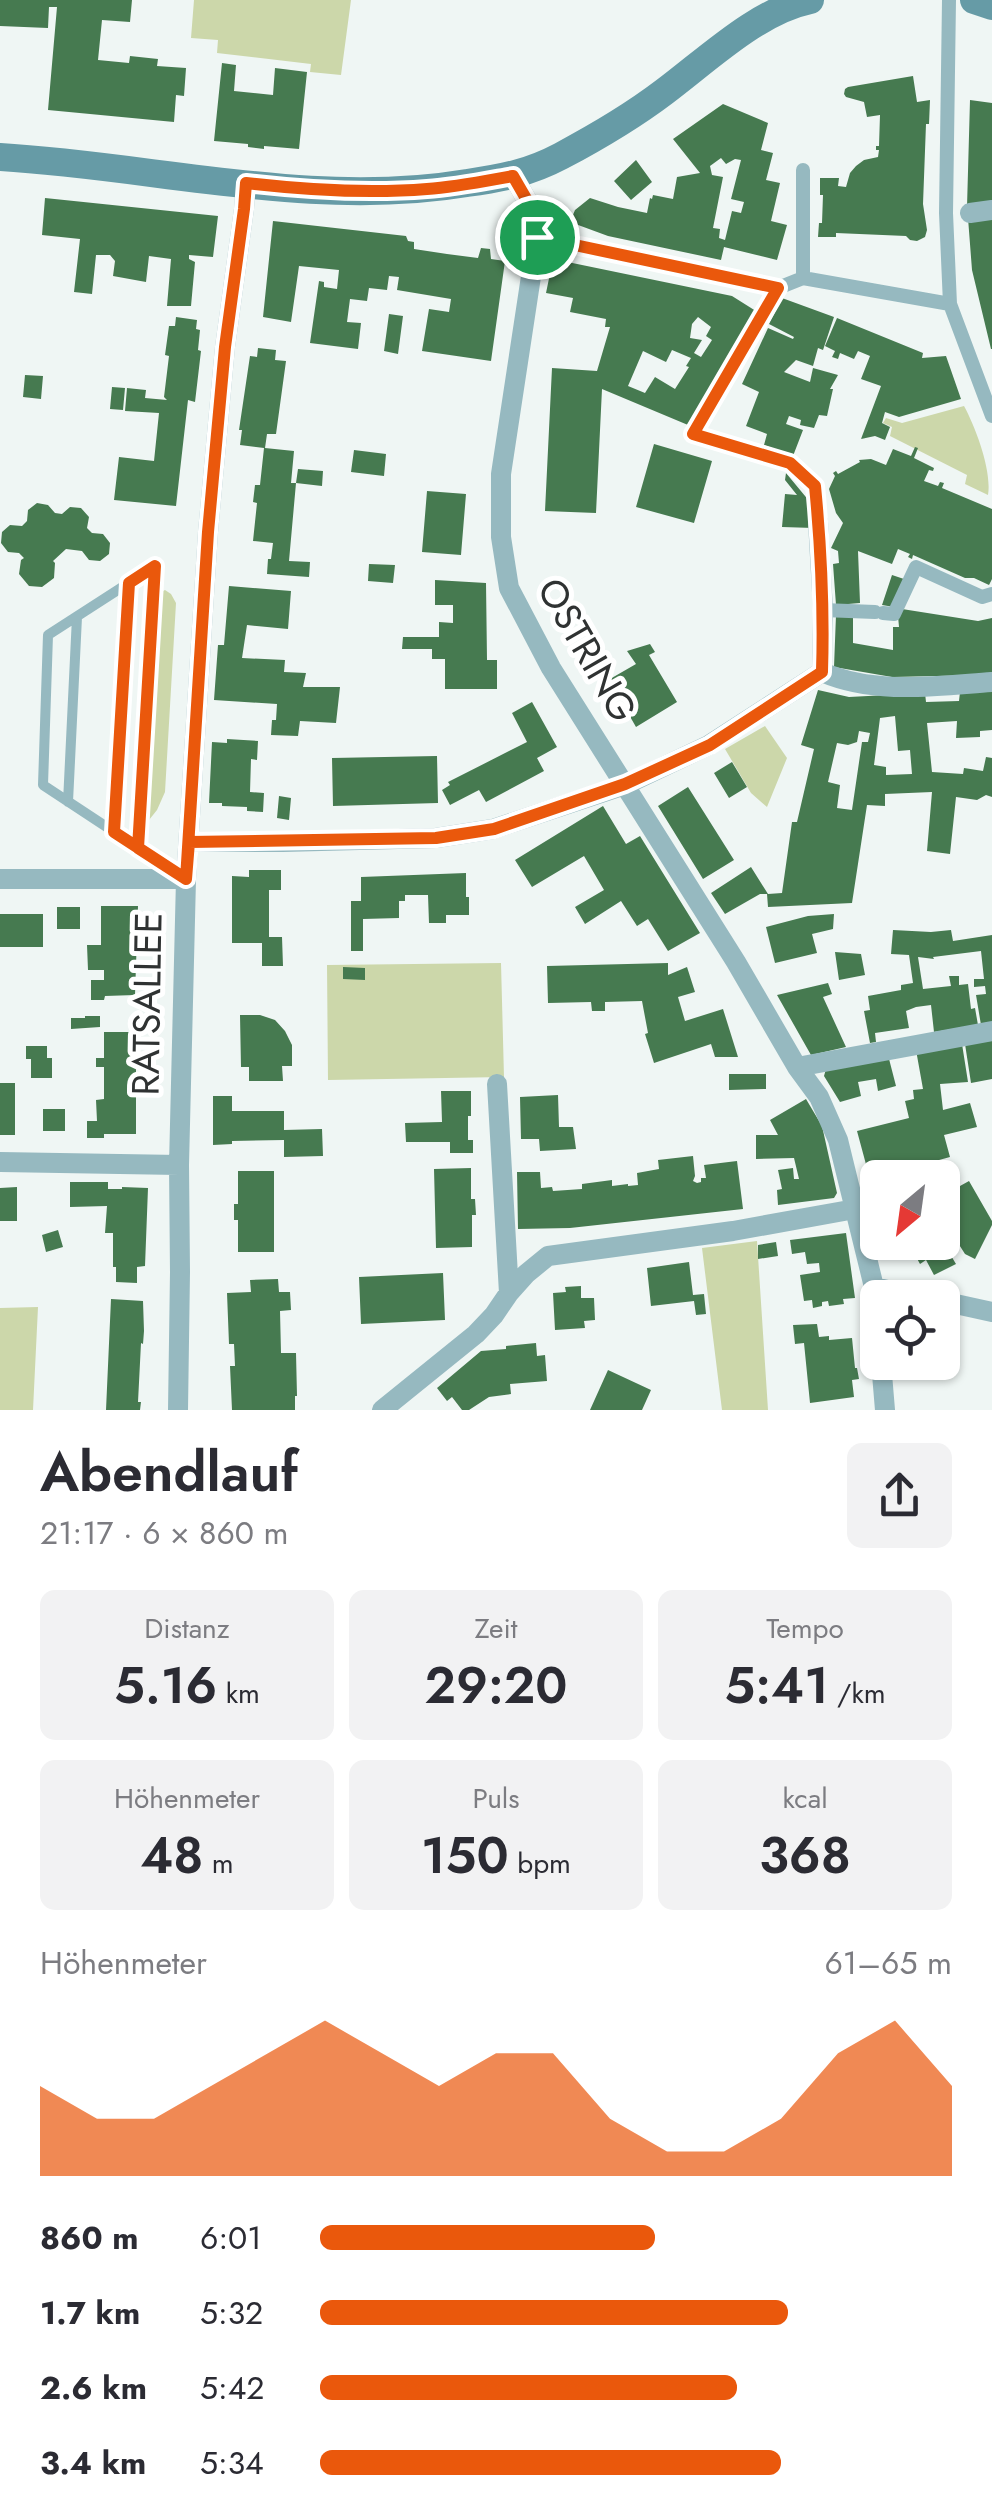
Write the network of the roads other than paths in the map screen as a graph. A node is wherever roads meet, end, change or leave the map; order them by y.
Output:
1 (810, 0) edge
2 (949, 0) edge
3 (974, 0) edge
4 (992, 6) edge
5 (0, 157) edge
6 (802, 170) dead end
7 (513, 176) junction
8 (246, 183) junction
9 (992, 210) edge
10 (970, 212) joint
11 (946, 213) junction
12 (537, 237) junction
13 (803, 278) junction
14 (778, 288) junction
15 (950, 304) junction
16 (992, 416) edge
17 (818, 522) joint
18 (129, 583) junction
19 (992, 594) edge
20 (823, 610) junction
21 (76, 617) junction
22 (822, 672) junction
23 (992, 682) edge
24 (625, 784) junction
25 (68, 802) junction
26 (114, 832) junction
27 (189, 842) junction
28 (138, 848) junction
29 (0, 878) edge
30 (186, 879) junction
31 (992, 1031) edge
32 (797, 1067) junction
33 (497, 1084) dead end
34 (0, 1162) edge
35 (178, 1165) junction
36 (855, 1209) junction
37 (872, 1280) edge
38 (509, 1293) junction
39 (960, 1306) edge
40 (992, 1312) edge
41 (179, 1370) junction
42 (882, 1380) edge
43 (178, 1410) edge
44 (189, 1410) edge
45 (382, 1410) edge
46 (884, 1410) edge

1 - 7 main road
2 - 11 street
3 - 4 main road
5 - 8 main road
6 - 13 street
7 - 8 main road
7 - 12 street, OSTRING
8 - 27 street, RATSALLEE
9 - 10 street
10 - 11 street
11 - 15 street
12 - 14 street
12 - 24 street, OSTRING
13 - 14 street
13 - 15 street
14 - 17 street
15 - 16 street
17 - 20 street
18 - 21 lane
18 - 26 lane
18 - 28 lane
19 - 20 street
20 - 22 street
21 - 25 lane
21 - 25 lane
22 - 23 street
22 - 24 street
24 - 27 street
24 - 32 street, OSTRING
25 - 26 lane
26 - 28 lane
27 - 30 street, RATSALLEE
28 - 30 lane
29 - 30 street
30 - 35 street, RATSALLEE
31 - 32 street
32 - 36 street, OSTRING
33 - 38 street
34 - 35 street
35 - 41 street, RATSALLEE
36 - 37 street, OSTRING
36 - 38 street
38 - 45 street
39 - 40 street
41 - 43 street, RATSALLEE
41 - 44 street
42 - 46 street

